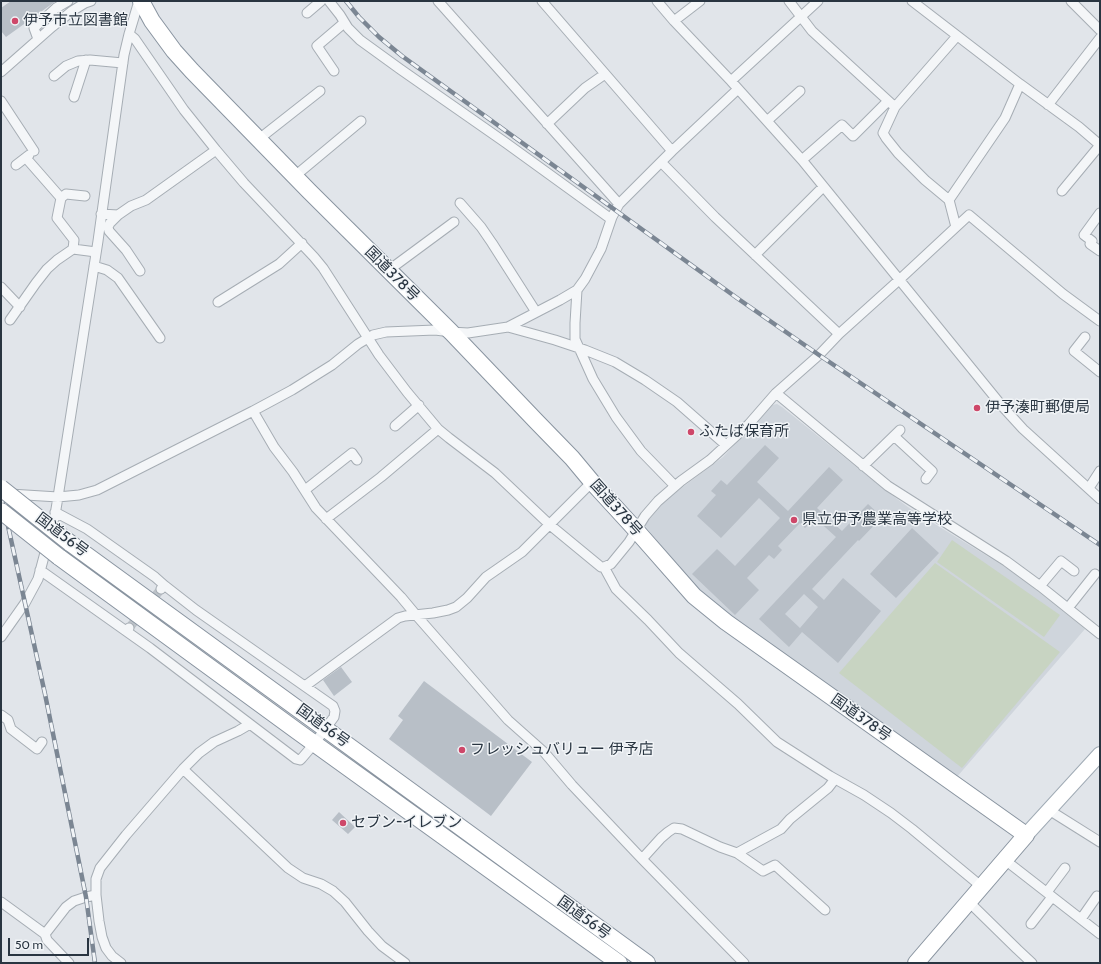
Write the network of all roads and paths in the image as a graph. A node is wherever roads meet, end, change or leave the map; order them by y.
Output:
1 (68, 1) edge
2 (91, 1) edge
3 (140, 1) edge
4 (321, 1) edge
5 (329, 1) edge
6 (438, 1) edge
7 (542, 1) edge
8 (657, 1) edge
9 (700, 1) edge
10 (790, 1) edge
11 (818, 1) edge
12 (912, 1) edge
13 (1071, 1) edge
14 (307, 12) dead end
15 (802, 16) junction
16 (674, 21) junction
17 (344, 23) junction
18 (1100, 30) edge
19 (129, 34) junction
20 (957, 36) junction
21 (1100, 38) edge
22 (38, 39) junction
23 (86, 60) junction
24 (123, 63) junction
25 (334, 71) dead end
26 (1, 72) edge
27 (605, 74) junction
28 (54, 76) dead end
29 (731, 82) junction
30 (1020, 84) junction
31 (738, 89) junction
32 (320, 91) dead end
33 (800, 91) dead end
34 (74, 97) dead end
35 (1, 101) edge
36 (892, 104) junction
37 (1048, 104) junction
38 (361, 121) dead end
39 (767, 121) junction
40 (547, 124) junction
41 (259, 139) junction
42 (1100, 145) edge
43 (216, 150) junction
44 (672, 151) junction
45 (26, 158) junction
46 (802, 160) junction
47 (661, 162) junction
48 (16, 165) dead end
49 (295, 176) junction
50 (823, 187) junction
51 (1062, 191) dead end
52 (86, 196) dead end
53 (61, 198) junction
54 (949, 200) junction
55 (460, 203) dead end
56 (619, 204) junction
57 (1100, 213) edge
58 (101, 214) junction
59 (118, 215) junction
60 (611, 219) junction
61 (454, 222) dead end
62 (956, 227) junction
63 (302, 243) junction
64 (73, 249) junction
65 (1100, 251) edge
66 (96, 252) junction
67 (755, 255) junction
68 (94, 266) junction
69 (389, 270) junction
70 (140, 271) dead end
71 (899, 280) junction
72 (1, 287) edge
73 (577, 290) junction
74 (218, 302) dead end
75 (20, 307) junction
76 (536, 312) junction
77 (10, 320) dead end
78 (1100, 321) edge
79 (508, 327) junction
80 (450, 332) junction
81 (839, 334) junction
82 (1085, 337) dead end
83 (160, 338) dead end
84 (368, 338) junction
85 (578, 348) junction
86 (1100, 372) edge
87 (776, 394) junction
88 (419, 405) junction
89 (253, 411) junction
90 (395, 426) dead end
91 (438, 429) junction
92 (726, 445) junction
93 (356, 460) dead end
94 (863, 466) junction
95 (1100, 471) edge
96 (926, 479) dead end
97 (592, 482) junction
98 (675, 486) junction
99 (1, 488) edge
100 (1088, 488) junction
101 (305, 490) junction
102 (1, 493) edge
103 (58, 497) junction
104 (1100, 499) edge
105 (1, 511) edge
106 (55, 512) junction
107 (326, 519) junction
108 (550, 525) junction
109 (636, 530) junction
110 (604, 567) junction
111 (40, 570) junction
112 (1074, 572) dead end
113 (1095, 574) dead end
114 (1040, 586) junction
115 (1068, 608) junction
116 (416, 615) junction
117 (1100, 634) edge
118 (1, 637) edge
119 (305, 686) junction
120 (1, 715) edge
121 (250, 724) junction
122 (326, 728) junction
123 (42, 742) dead end
124 (314, 744) junction
125 (1097, 762) edge
126 (184, 769) junction
127 (835, 779) junction
128 (1049, 810) junction
129 (1026, 835) junction
130 (1100, 842) edge
131 (737, 853) junction
132 (642, 859) junction
133 (1005, 860) junction
134 (1065, 868) dead end
135 (982, 887) junction
136 (1049, 894) junction
137 (96, 895) junction
138 (1097, 896) dead end
139 (1, 902) edge
140 (969, 902) junction
141 (825, 910) dead end
142 (1081, 919) junction
143 (1031, 924) dead end
144 (45, 934) junction
145 (1100, 934) edge
146 (69, 963) edge
147 (120, 963) edge
148 (405, 963) edge
149 (619, 963) edge
150 (647, 963) edge
151 (744, 963) edge
152 (916, 963) edge
153 (1032, 963) edge

1 - 22 street
2 - 22 street
3 - 19 street
3 - 41 highway, 国道378号
4 - 14 street
5 - 17 street
6 - 40 street
7 - 27 street
8 - 16 street
9 - 16 street
10 - 15 street
11 - 15 street
12 - 20 street
13 - 18 street
15 - 29 street
15 - 36 street
16 - 29 street
17 - 25 street
17 - 60 street
19 - 24 street
19 - 43 street
20 - 30 street
20 - 36 street
21 - 37 street
22 - 26 street
23 - 24 street
23 - 28 street
23 - 34 street
24 - 58 street
27 - 40 street
27 - 44 street
29 - 31 street
30 - 37 street
30 - 54 street
31 - 39 street
31 - 44 street
32 - 41 street
33 - 39 street
35 - 45 street
36 - 46 street
36 - 54 street
37 - 42 street
38 - 49 street
39 - 46 street
40 - 56 street
41 - 49 highway, 国道378号
42 - 51 street
43 - 59 street
43 - 63 street
44 - 47 street
45 - 48 street
45 - 53 street
46 - 50 street
47 - 56 street
47 - 67 street
49 - 69 highway, 国道378号
50 - 67 street
50 - 71 street
52 - 53 street
53 - 64 street
54 - 62 street
55 - 76 street
56 - 60 street
57 - 65 street
58 - 59 street
58 - 66 street
59 - 70 street
60 - 73 street
61 - 69 street
62 - 71 street
62 - 78 street
63 - 74 street
63 - 84 street
64 - 66 street
64 - 75 street
66 - 68 street
67 - 81 street
68 - 83 street
68 - 103 street
69 - 80 highway, 国道378号
71 - 81 street
71 - 100 street
72 - 75 street
73 - 76 street
73 - 85 street
75 - 77 street
76 - 79 street
79 - 80 street
79 - 85 street
80 - 84 street
80 - 97 highway, 国道378号
81 - 87 street
82 - 86 street
84 - 88 street
84 - 89 street
85 - 92 street
85 - 98 street
87 - 92 street
87 - 94 street
88 - 90 street
88 - 91 street
89 - 101 street
89 - 103 street
91 - 107 street
91 - 108 street
92 - 98 street
93 - 101 street
94 - 96 street
94 - 114 street
95 - 100 street
97 - 108 street
97 - 109 highway, 国道378号
98 - 109 street
99 - 122 highway, 国道56号, bridge
100 - 104 street
101 - 107 street
102 - 103 street
103 - 106 street
105 - 124 highway, 国道56号, bridge
106 - 111 street
106 - 119 street
107 - 116 street
108 - 110 street
108 - 116 street
109 - 110 street
109 - 129 highway, 国道378号
110 - 127 street
111 - 118 street
111 - 121 street
112 - 114 street
113 - 115 street
114 - 115 street
115 - 117 street
116 - 119 street
116 - 132 street
119 - 122 street
120 - 123 street
121 - 124 street
121 - 126 street
122 - 124 street
122 - 150 highway, 国道56号
124 - 149 highway, 国道56号
125 - 128 main road
126 - 137 street
126 - 148 street
127 - 131 street
127 - 135 street
128 - 129 main road
128 - 130 street
129 - 133 highway
131 - 132 street
131 - 141 street
132 - 151 street
133 - 135 highway
133 - 136 street
134 - 136 street
135 - 140 highway
136 - 142 street
136 - 143 street
137 - 144 street
137 - 147 street
138 - 142 street
139 - 144 street
140 - 152 highway
140 - 153 street
142 - 145 street
144 - 146 street

